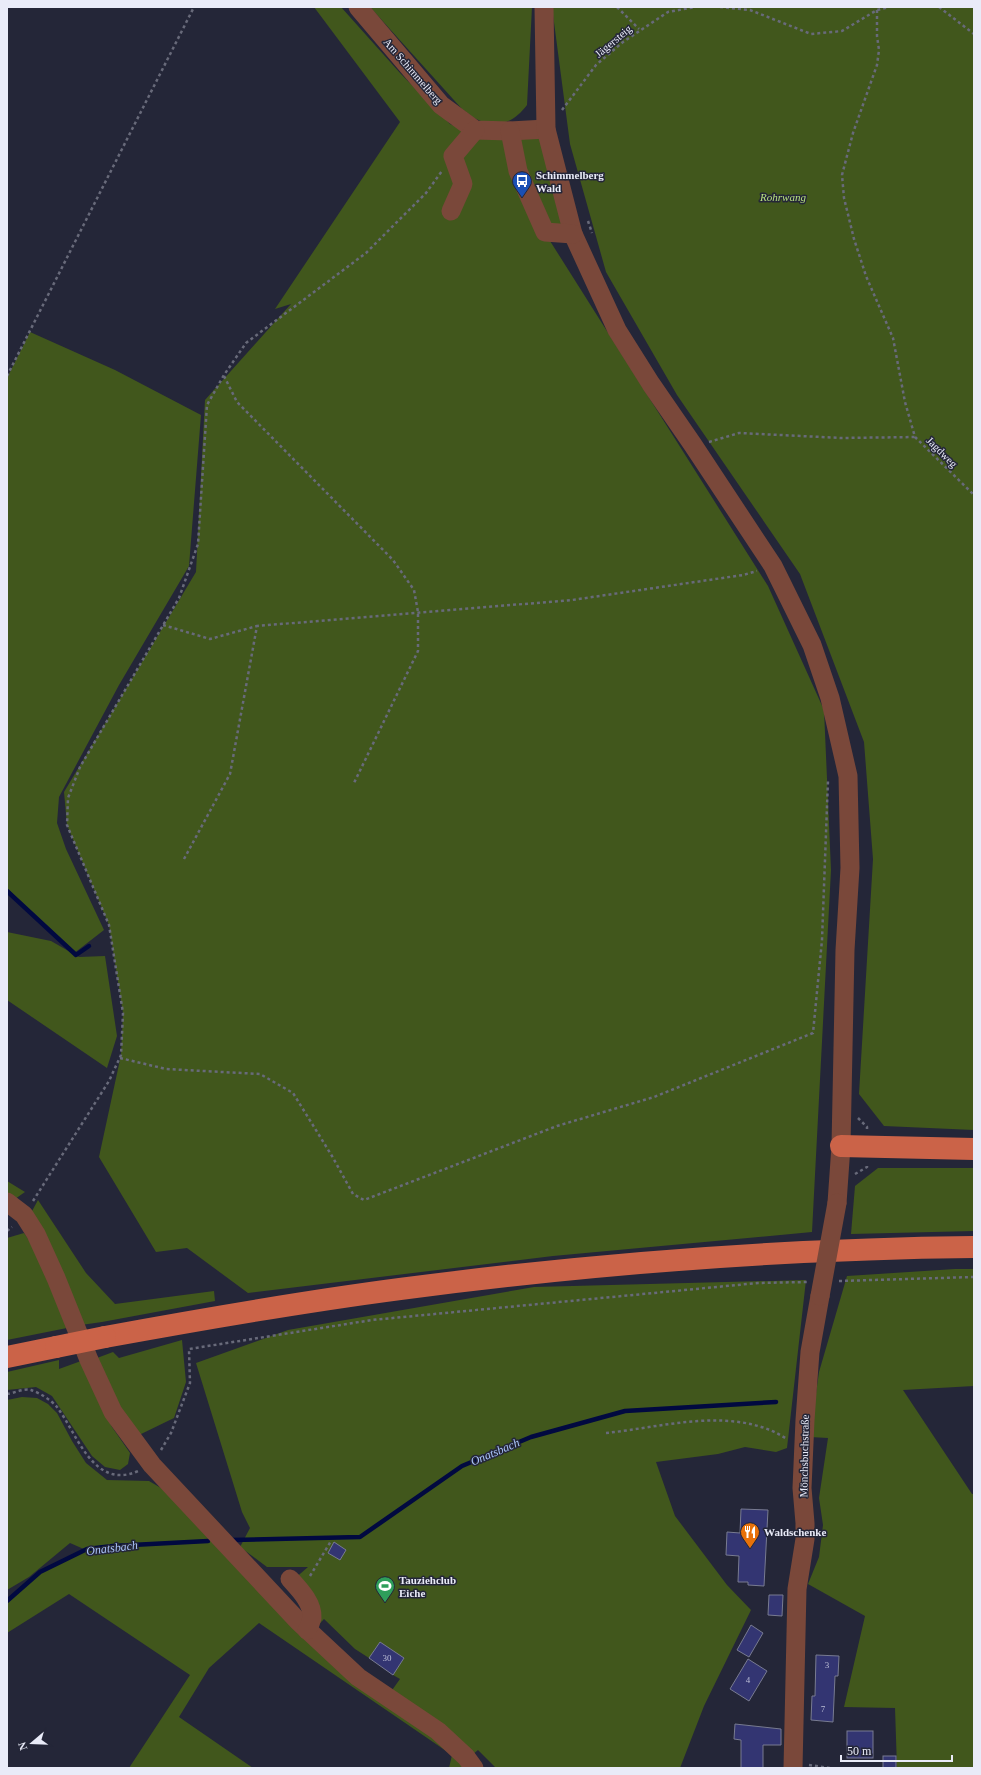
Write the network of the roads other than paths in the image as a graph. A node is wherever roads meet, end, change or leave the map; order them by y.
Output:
1 (358, 7) edge
2 (544, 7) edge
3 (546, 129) junction
4 (475, 130) junction
5 (510, 131) junction
6 (450, 211) dead end
7 (573, 234) junction
8 (841, 1146) junction
9 (974, 1148) edge
10 (7, 1202) edge
11 (974, 1247) edge
12 (7, 1358) edge
13 (294, 1583) road end
14 (308, 1630) junction
15 (793, 1765) edge
16 (474, 1768) edge

1 - 4 street, Am Schimmelberg
2 - 3 street, Mönchsbuchstraße
3 - 5 street
3 - 7 street, Mönchsbuchstraße
4 - 5 street
4 - 6 street
5 - 7 street
7 - 8 street, Mönchsbuchstraße
8 - 9 main road
8 - 15 street, Mönchsbuchstraße, bridge
10 - 14 street
11 - 12 main road, bridge
13 - 14 street
14 - 16 street

